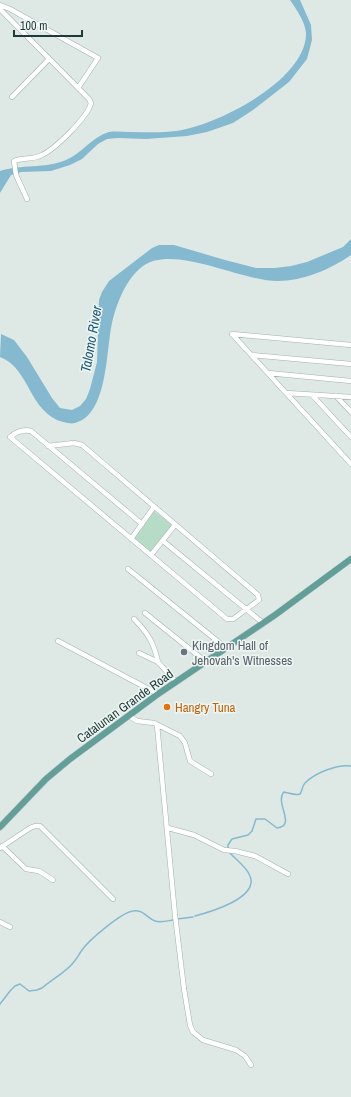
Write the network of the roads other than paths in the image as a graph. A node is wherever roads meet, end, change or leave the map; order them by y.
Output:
1 (0, 5) edge
2 (0, 9) edge
3 (49, 59) junction
4 (78, 88) junction
5 (12, 97) dead end
6 (27, 199) dead end
7 (351, 345) edge
8 (252, 355) junction
9 (351, 364) edge
10 (268, 373) junction
11 (351, 381) edge
12 (286, 393) junction
13 (312, 395) junction
14 (336, 396) junction
15 (351, 397) edge
16 (351, 412) edge
17 (351, 437) edge
18 (48, 446) junction
19 (351, 464) edge
20 (154, 507) junction
21 (142, 524) junction
22 (175, 525) junction
23 (131, 539) junction
24 (163, 541) junction
25 (151, 555) junction
26 (351, 560) edge
27 (128, 570) dead end
28 (247, 610) junction
29 (146, 613) dead end
30 (134, 619) dead end
31 (263, 623) junction
32 (58, 641) dead end
33 (226, 648) junction
34 (139, 653) dead end
35 (158, 662) junction
36 (206, 662) junction
37 (176, 682) junction
38 (158, 694) junction
39 (129, 716) junction
40 (157, 725) junction
41 (211, 774) dead end
42 (0, 827) edge
43 (168, 828) junction
44 (1, 847) edge
45 (288, 874) dead end
46 (53, 880) dead end
47 (113, 899) dead end
48 (0, 922) edge
49 (10, 927) dead end
50 (252, 1065) dead end

1 - 4 street
2 - 3 street
3 - 4 street
3 - 5 street
4 - 6 street
7 - 8 street
8 - 9 street
8 - 10 street
10 - 11 street
10 - 12 street
12 - 13 street
12 - 19 street
13 - 14 street
13 - 17 street
14 - 15 street
14 - 16 street
18 - 20 street
18 - 21 street
18 - 23 street
20 - 21 street
20 - 22 street
21 - 23 street
22 - 24 street
22 - 28 street
23 - 25 street
24 - 25 street
24 - 28 street
25 - 28 street
26 - 31 main road, Catalunan Grande Road
27 - 33 street
28 - 31 street
29 - 36 street
30 - 35 street
31 - 33 main road, Catalunan Grande Road
32 - 38 street
33 - 36 main road, Catalunan Grande Road
34 - 35 street
35 - 37 street
36 - 37 main road, Catalunan Grande Road
37 - 38 main road, Catalunan Grande Road
38 - 39 main road, Catalunan Grande Road
39 - 40 street
39 - 42 main road, Catalunan Grande Road
40 - 41 street
40 - 43 street
43 - 45 street
43 - 50 street
44 - 46 street
44 - 47 street
48 - 49 street

